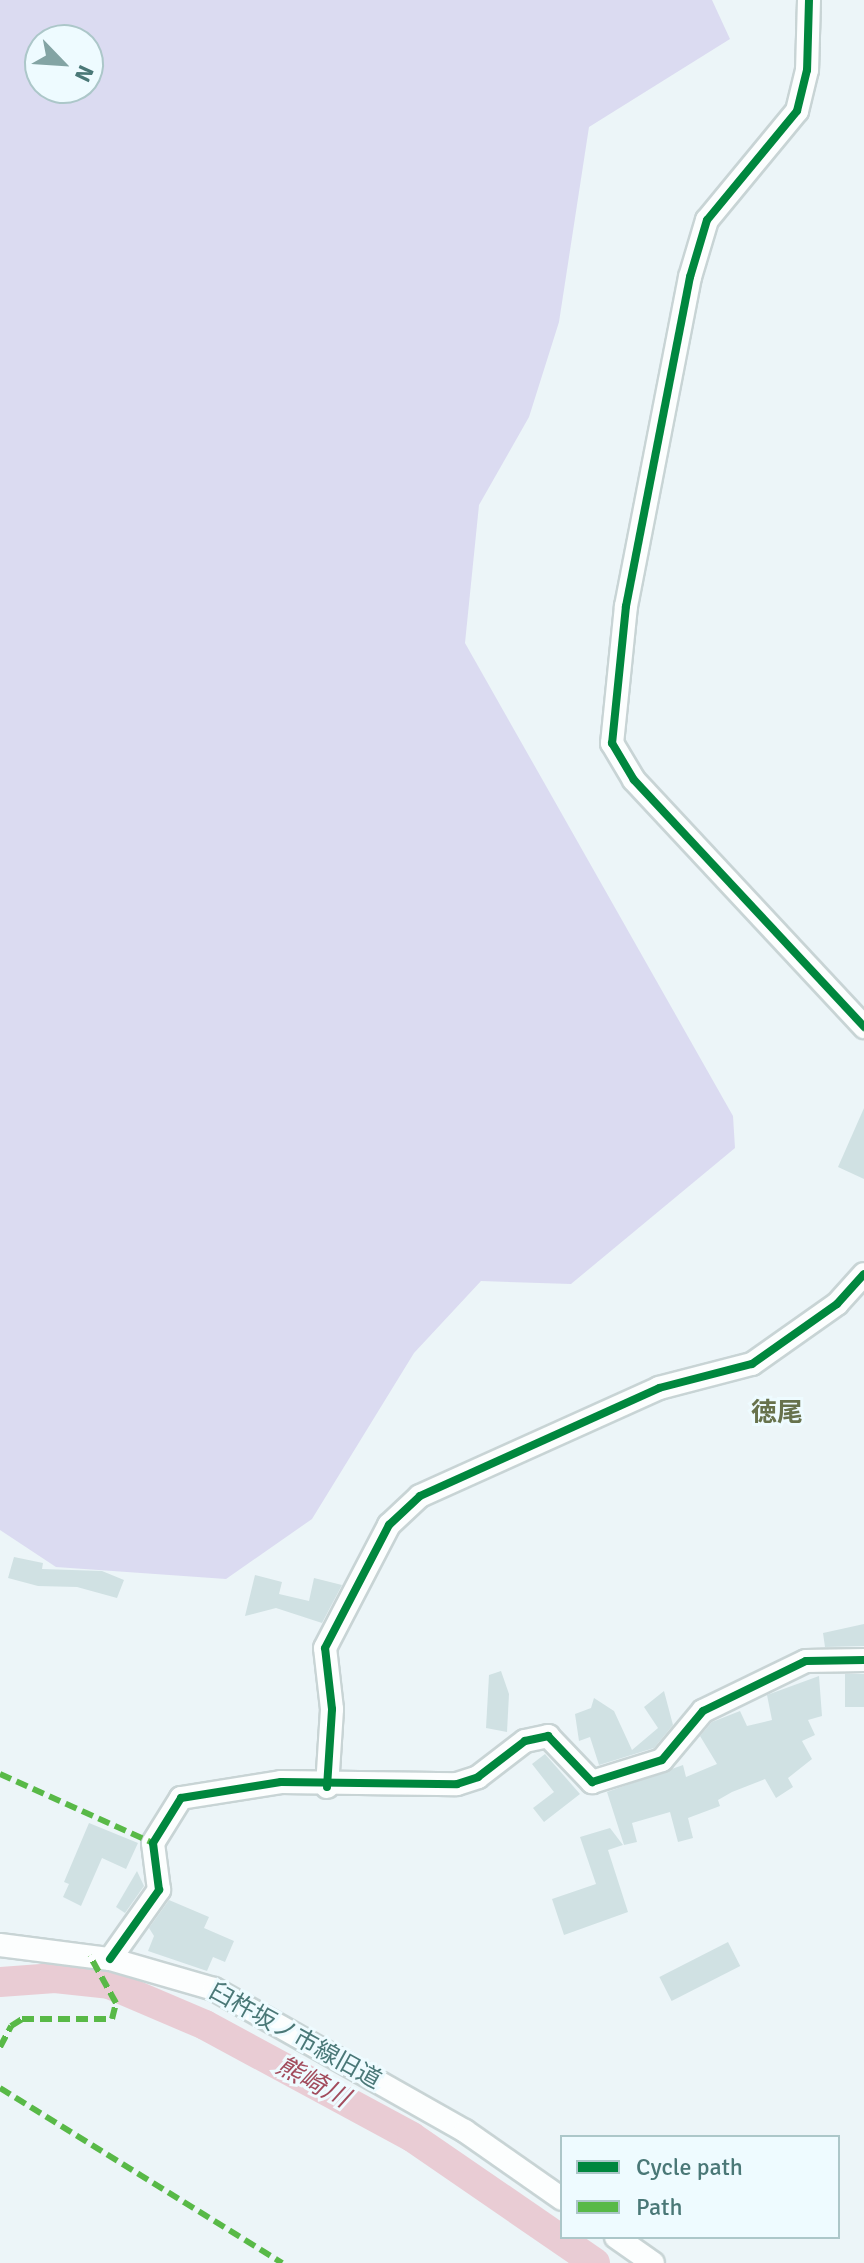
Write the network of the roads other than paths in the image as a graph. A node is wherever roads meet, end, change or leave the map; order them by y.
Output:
1 (809, 0) edge
2 (864, 1027) edge
3 (864, 1274) edge
4 (864, 1660) edge
5 (327, 1787) junction
6 (0, 1945) edge
7 (110, 1959) junction
8 (560, 2198) edge
9 (619, 2239) edge
10 (653, 2263) edge

1 - 2 street
3 - 5 street
4 - 5 street
5 - 7 street
6 - 7 street, 臼杵坂ノ市線旧道
7 - 8 street, 臼杵坂ノ市線旧道
9 - 10 street

